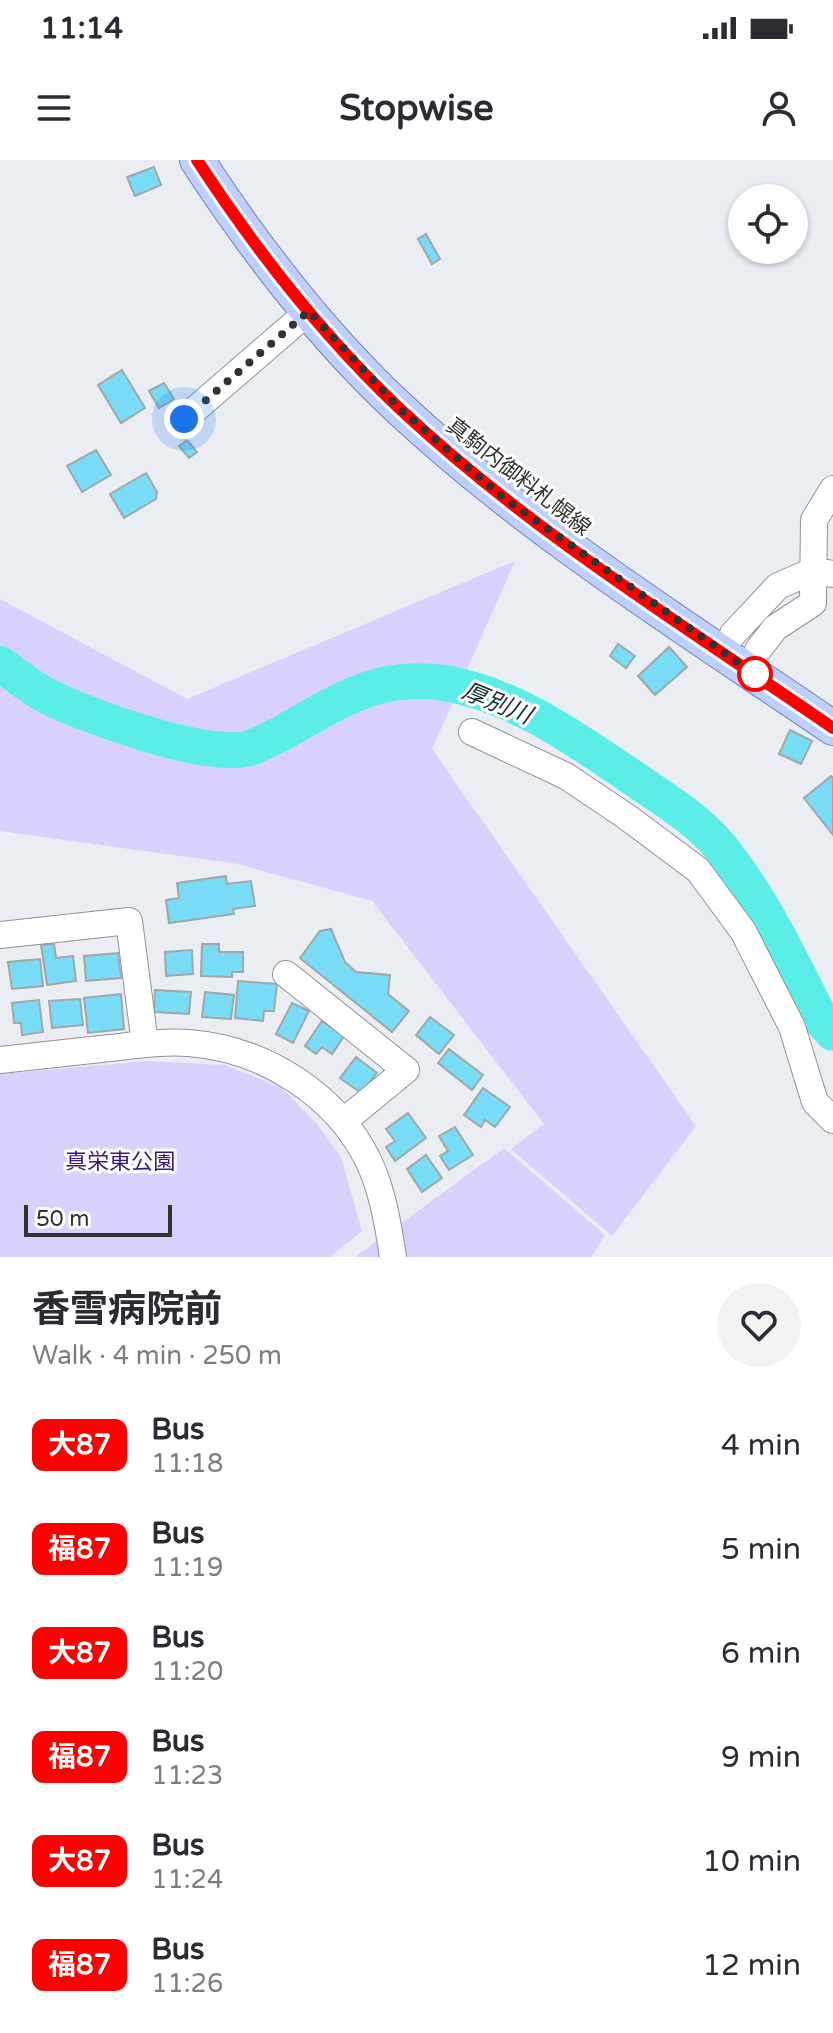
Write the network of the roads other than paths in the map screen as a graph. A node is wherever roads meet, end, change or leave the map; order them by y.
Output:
1 (197, 160) edge
2 (224, 160) edge
3 (309, 311) junction
4 (184, 419) dead end
5 (833, 489) edge
6 (823, 572) edge
7 (823, 608) edge
8 (746, 642) junction
9 (833, 702) edge
10 (833, 728) edge
11 (472, 732) dead end
12 (0, 935) edge
13 (286, 974) dead end
14 (145, 1044) junction
15 (0, 1060) edge
16 (833, 1120) edge
17 (344, 1121) junction
18 (393, 1257) edge

1 - 3 main road, 真駒内御料札幌線
2 - 8 main road, 真駒内御料札幌線
3 - 4 street
3 - 10 main road, 真駒内御料札幌線
5 - 6 street
6 - 7 street
6 - 8 street
7 - 8 street
8 - 9 main road, 真駒内御料札幌線
11 - 16 street
12 - 14 street
13 - 17 street
14 - 15 street
14 - 17 street
17 - 18 street

